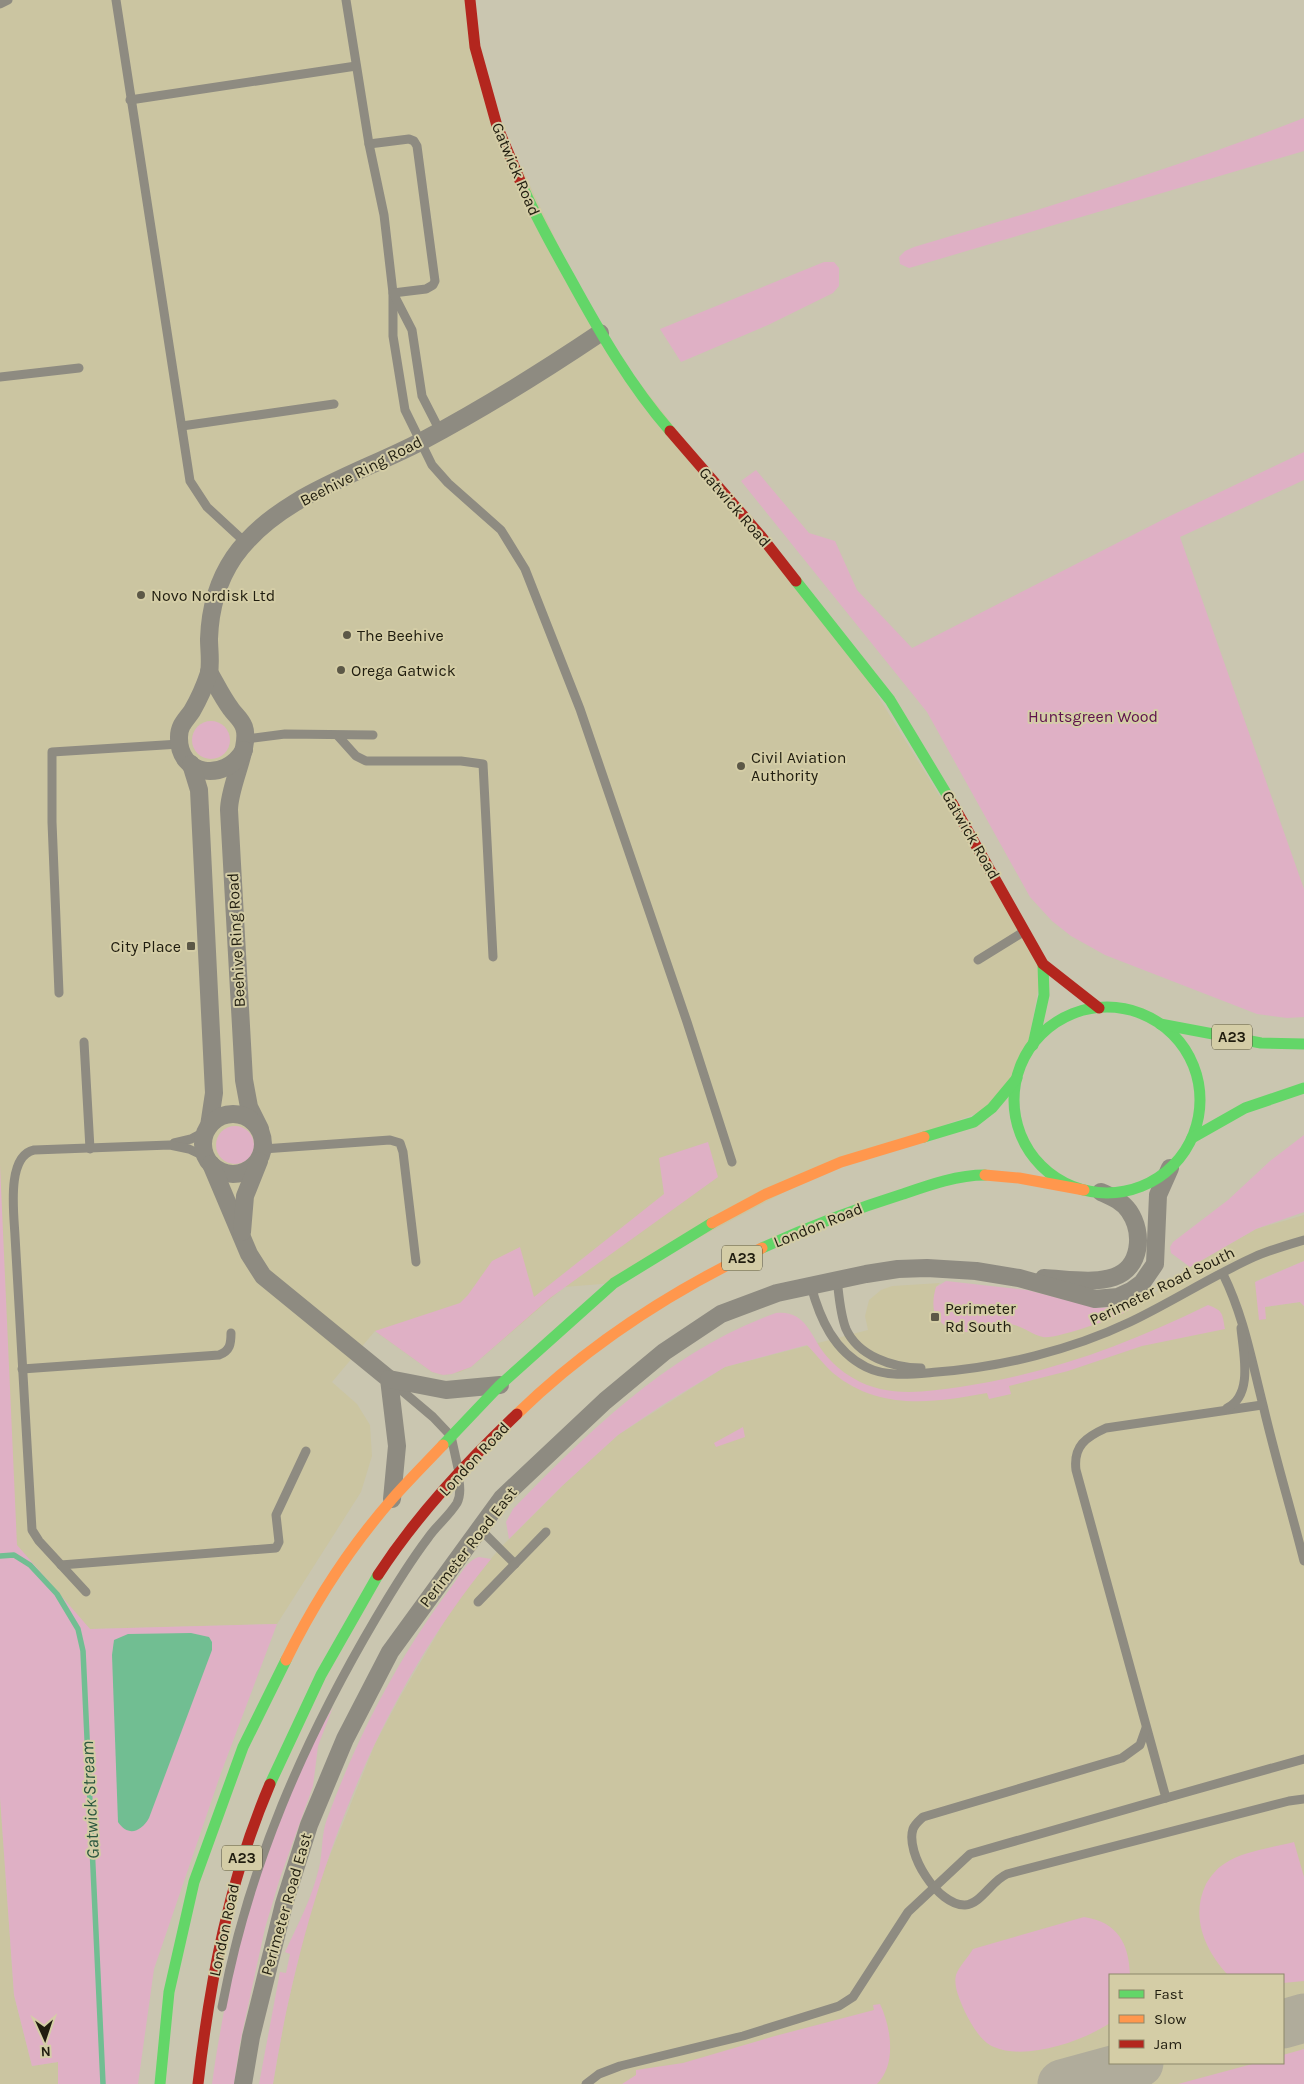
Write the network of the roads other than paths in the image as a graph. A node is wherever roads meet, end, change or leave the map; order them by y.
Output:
1 (8, 0) edge
2 (116, 0) edge
3 (346, 0) edge
4 (462, 0) edge
5 (470, 0) edge
6 (0, 4) edge
7 (471, 28) junction
8 (356, 66) junction
9 (130, 100) junction
10 (369, 144) junction
11 (393, 293) junction
12 (600, 333) junction
13 (79, 368) dead end
14 (0, 378) edge
15 (334, 404) dead end
16 (182, 426) junction
17 (440, 432) junction
18 (419, 442) junction
19 (246, 542) junction
20 (209, 672) junction
21 (232, 711) junction
22 (191, 713) junction
23 (338, 736) junction
24 (373, 736) dead end
25 (180, 744) junction
26 (245, 744) junction
27 (191, 764) junction
28 (1025, 931) junction
29 (493, 957) dead end
30 (978, 960) dead end
31 (1043, 964) junction
32 (59, 993) dead end
33 (1099, 1008) junction
34 (1160, 1024) junction
35 (84, 1042) dead end
36 (1304, 1044) edge
37 (1033, 1045) junction
38 (1017, 1078) junction
39 (1304, 1088) edge
40 (207, 1128) junction
41 (260, 1130) junction
42 (1192, 1138) junction
43 (162, 1145) junction
44 (90, 1149) junction
45 (262, 1152) junction
46 (208, 1160) junction
47 (732, 1162) dead end
48 (1170, 1168) junction
49 (1092, 1191) junction
50 (1304, 1240) edge
51 (244, 1242) junction
52 (416, 1262) dead end
53 (1223, 1274) junction
54 (1019, 1278) junction
55 (837, 1279) junction
56 (810, 1286) junction
57 (1239, 1311) junction
58 (231, 1333) dead end
59 (1003, 1362) junction
60 (22, 1369) junction
61 (389, 1379) junction
62 (500, 1385) junction
63 (1262, 1405) junction
64 (1220, 1411) junction
65 (451, 1436) junction
66 (306, 1451) dead end
67 (459, 1472) junction
68 (392, 1499) junction
69 (479, 1528) junction
70 (546, 1532) dead end
71 (1304, 1561) edge
72 (515, 1564) junction
73 (61, 1565) junction
74 (86, 1592) dead end
75 (478, 1602) dead end
76 (1146, 1728) junction
77 (1304, 1759) edge
78 (1166, 1798) junction
79 (1304, 1799) edge
80 (933, 1887) junction
81 (220, 2017) dead end
82 (209, 2074) dead end
83 (160, 2084) edge
84 (198, 2084) edge
85 (207, 2084) edge
86 (243, 2084) edge
87 (586, 2084) edge

1 - 6 lane
2 - 9 lane
3 - 8 lane
4 - 7 main road, Gatwick Road
5 - 7 main road, Gatwick Road
7 - 12 main road, Gatwick Road
8 - 9 lane
8 - 10 lane
9 - 16 lane
10 - 11 lane
10 - 11 lane
11 - 17 lane
11 - 18 lane
12 - 17 street, Beehive Ring Road
12 - 28 main road, Gatwick Road
13 - 14 lane
15 - 16 lane
16 - 19 lane
17 - 18 street, Beehive Ring Road
18 - 19 street, Beehive Ring Road
18 - 47 lane
19 - 20 street, Beehive Ring Road
20 - 21 street
20 - 22 street, Beehive Ring Road
21 - 22 street
21 - 26 street
22 - 25 street, Beehive Ring Road
23 - 24 lane
23 - 26 lane
23 - 29 lane
25 - 27 street, Beehive Ring Road
25 - 32 lane
26 - 27 street
26 - 41 street, Beehive Ring Road
27 - 40 street, Beehive Ring Road
28 - 30 lane
28 - 31 main road, Gatwick Road
31 - 33 main road, Gatwick Road
31 - 37 main road, Gatwick Road
33 - 34 main road
33 - 37 main road
34 - 36 main road, A23
34 - 42 main road
35 - 44 lane
37 - 38 main road
38 - 49 main road
38 - 62 main road, London Road / A23
39 - 42 main road
40 - 41 street
40 - 43 lane
40 - 46 street
41 - 45 street
42 - 48 main road
43 - 44 lane
43 - 46 lane
44 - 60 lane
45 - 46 street
45 - 51 street
45 - 52 lane
46 - 51 street
48 - 49 main road
48 - 54 street, Perimeter Road East
49 - 54 street, Perimeter Road East
49 - 67 main road, London Road / A23
50 - 53 lane, Perimeter Road South
51 - 61 street
53 - 57 lane
53 - 59 lane, Perimeter Road South
54 - 55 street, Perimeter Road East
55 - 56 street, Perimeter Road East
55 - 59 lane, Perimeter Road South
56 - 59 lane, Perimeter Road South
56 - 69 street, Perimeter Road East
57 - 63 lane
57 - 64 lane
58 - 60 lane
60 - 73 lane
61 - 62 street
61 - 65 lane
61 - 68 street
62 - 65 main road, London Road / A23
63 - 64 lane
63 - 71 lane
64 - 76 lane
65 - 67 lane
65 - 68 main road, London Road / A23
66 - 73 lane
67 - 81 lane
67 - 84 main road, London Road / A23
68 - 83 main road, London Road / A23
69 - 72 lane
69 - 86 street, Perimeter Road East
70 - 72 lane
72 - 75 lane
73 - 74 lane
76 - 78 lane
76 - 80 lane
77 - 78 lane
78 - 80 lane
79 - 80 lane
80 - 87 lane
82 - 85 lane

